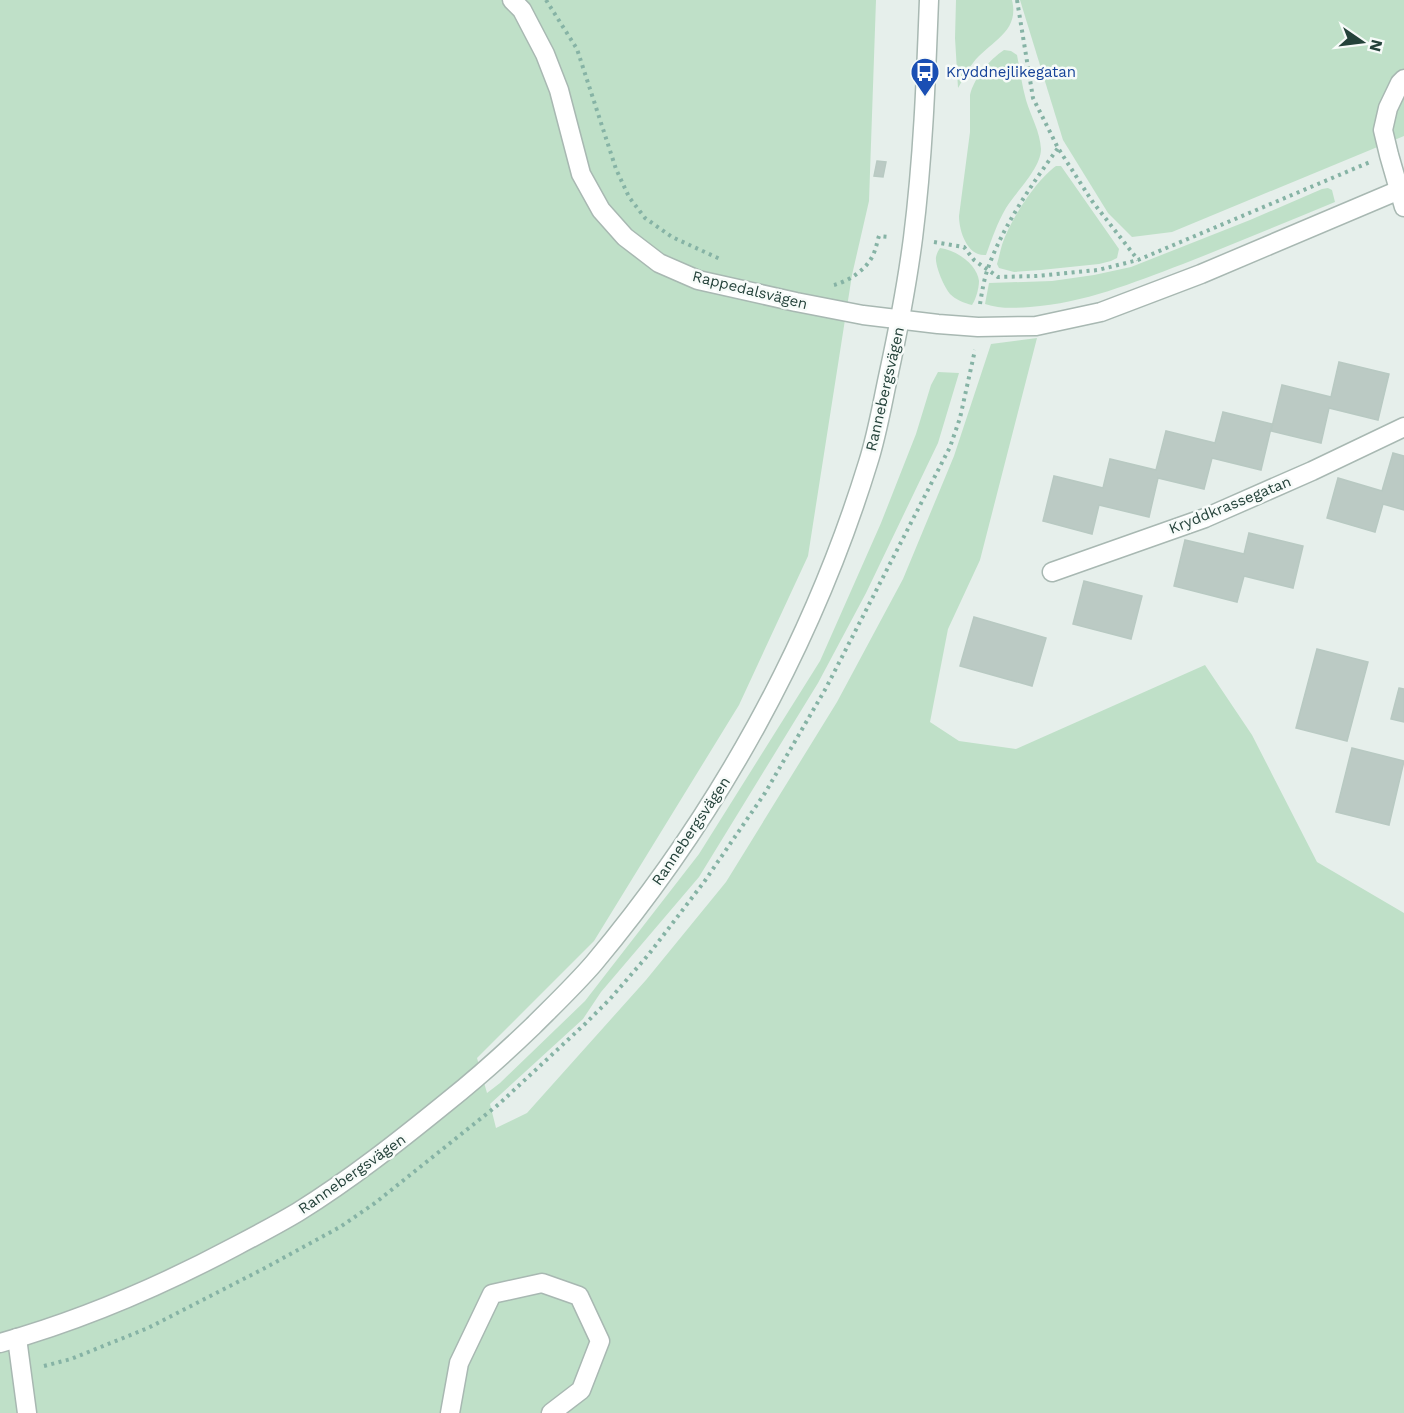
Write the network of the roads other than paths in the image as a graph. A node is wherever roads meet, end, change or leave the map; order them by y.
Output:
1 (512, 0) edge
2 (929, 0) edge
3 (1404, 79) edge
4 (1402, 195) edge
5 (900, 319) junction
6 (1404, 427) edge
7 (1052, 572) dead end
8 (9, 1341) edge
9 (27, 1413) edge
10 (450, 1413) edge
11 (551, 1413) edge

1 - 5 street, Rappedalsvägen
2 - 5 street, Rannebergsvägen
3 - 4 street
4 - 5 street
5 - 8 street, Rannebergsvägen
6 - 7 street, Kryddkrassegatan
8 - 9 street
10 - 11 street

